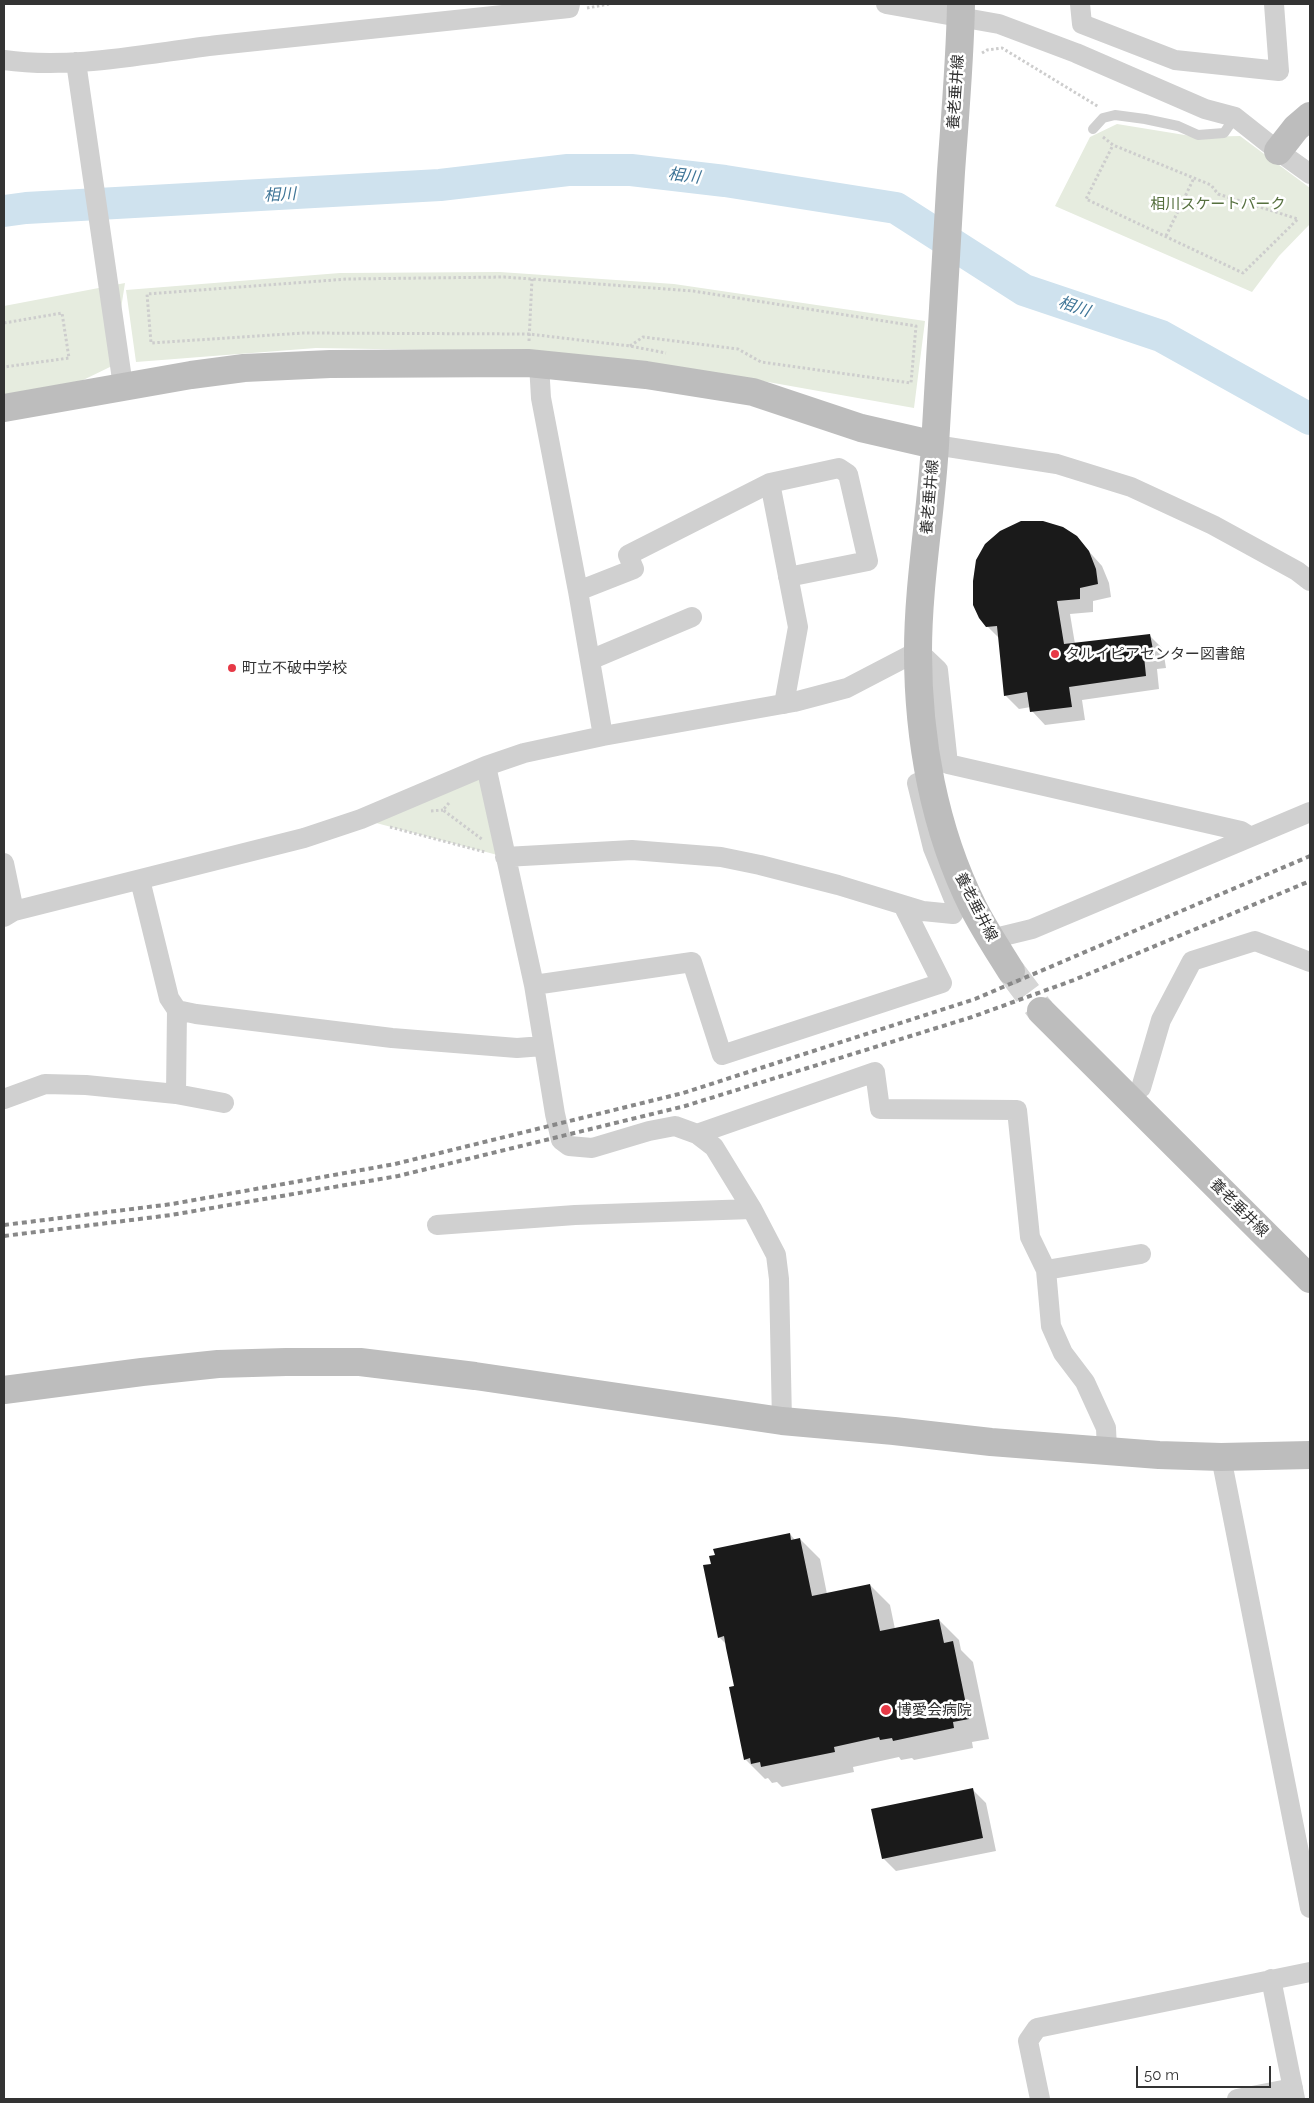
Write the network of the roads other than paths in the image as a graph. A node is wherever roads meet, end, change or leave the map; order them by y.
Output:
1 (570, 4) edge
2 (886, 4) edge
3 (1080, 4) edge
4 (1274, 4) edge
5 (961, 11) edge
6 (4, 60) edge
7 (77, 70) junction
8 (1310, 116) edge
9 (1235, 117) junction
10 (1092, 129) road end
11 (1278, 151) junction
12 (1310, 174) edge
13 (539, 364) junction
14 (122, 377) junction
15 (4, 408) edge
16 (935, 445) junction
17 (770, 483) junction
18 (788, 578) junction
19 (1310, 581) edge
20 (578, 591) junction
21 (692, 617) dead end
22 (918, 651) junction
23 (590, 660) junction
24 (784, 704) junction
25 (604, 736) junction
26 (486, 766) junction
27 (917, 783) dead end
28 (1310, 812) edge
29 (1249, 836) junction
30 (505, 857) junction
31 (4, 863) edge
32 (140, 880) junction
33 (903, 905) junction
34 (9, 914) edge
35 (990, 938) junction
36 (1310, 962) edge
37 (1012, 971) tunnel mouth
38 (534, 985) junction
39 (177, 1010) junction
40 (1041, 1010) tunnel mouth
41 (543, 1046) junction
42 (1142, 1088) dead end
43 (176, 1094) junction
44 (4, 1099) edge
45 (224, 1103) dead end
46 (697, 1134) junction
47 (752, 1209) junction
48 (437, 1226) dead end
49 (1141, 1254) dead end
50 (1046, 1270) junction
51 (1310, 1279) edge
52 (4, 1390) edge
53 (782, 1421) junction
54 (1107, 1450) junction
55 (1310, 1455) edge
56 (1222, 1457) junction
57 (1310, 1908) edge
58 (1310, 1972) edge
59 (1271, 1979) junction
60 (1294, 2094) edge
61 (1040, 2099) edge
62 (1237, 2099) edge

1 - 7 street
2 - 5 street
3 - 4 street
5 - 9 street
5 - 16 street, 養老垂井線
6 - 7 street
7 - 14 street
8 - 11 street
9 - 10 lane
9 - 11 street
11 - 12 street
13 - 14 street
13 - 16 street
13 - 20 street
14 - 15 street
16 - 19 street
16 - 22 street, 養老垂井線
17 - 18 street
17 - 18 street
17 - 20 street
18 - 24 street
20 - 23 street
21 - 23 street
22 - 24 street
22 - 29 street
22 - 35 street, 養老垂井線
23 - 25 street
24 - 25 street
25 - 26 street
26 - 30 street
26 - 32 street
27 - 33 street
28 - 29 street
29 - 35 street
30 - 33 street
30 - 38 street
31 - 34 street
32 - 34 street
32 - 39 street
33 - 38 street
35 - 37 street, 養老垂井線
36 - 42 street
38 - 41 street
39 - 41 street
39 - 43 street
40 - 51 street, 養老垂井線
41 - 46 street
43 - 44 street
43 - 45 street
46 - 47 street
46 - 50 street
47 - 48 street
47 - 53 street
49 - 50 street
50 - 54 street
52 - 53 street
53 - 54 street
54 - 56 street
55 - 56 street
56 - 57 street
58 - 59 street
59 - 60 street
59 - 61 street
60 - 62 street

